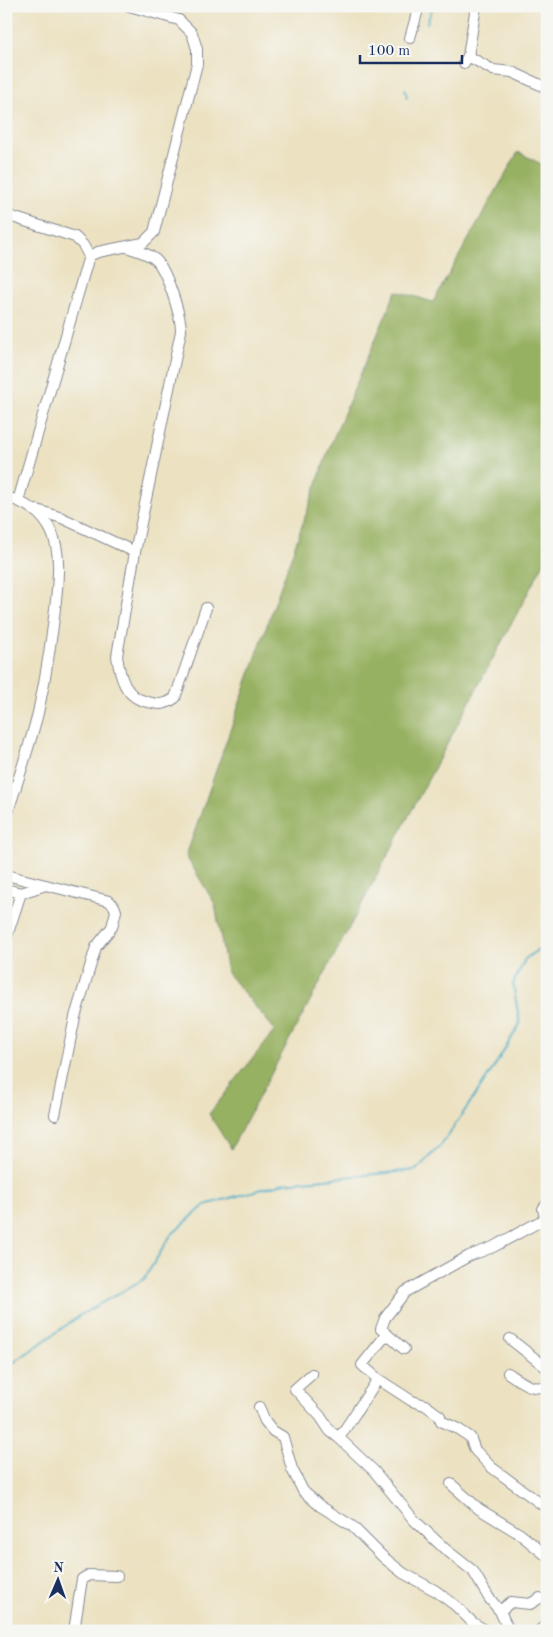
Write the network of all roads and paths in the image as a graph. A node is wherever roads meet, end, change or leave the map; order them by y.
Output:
1 (129, 6) edge
2 (418, 6) edge
3 (476, 6) edge
4 (410, 38) dead end
5 (547, 88) edge
6 (6, 215) edge
7 (127, 247) junction
8 (89, 256) junction
9 (6, 497) edge
10 (18, 501) junction
11 (34, 508) junction
12 (135, 552) junction
13 (206, 608) dead end
14 (6, 818) edge
15 (6, 875) edge
16 (47, 885) junction
17 (6, 889) edge
18 (21, 893) junction
19 (6, 939) edge
20 (55, 1115) dead end
21 (547, 1204) edge
22 (546, 1221) edge
23 (386, 1335) junction
24 (510, 1339) dead end
25 (404, 1349) dead end
26 (547, 1368) edge
27 (312, 1374) dead end
28 (508, 1374) dead end
29 (378, 1379) junction
30 (547, 1385) edge
31 (259, 1407) dead end
32 (339, 1438) junction
33 (451, 1484) dead end
34 (547, 1509) edge
35 (547, 1556) edge
36 (117, 1576) dead end
37 (540, 1598) dead end
38 (500, 1611) junction
39 (547, 1624) edge
40 (74, 1631) edge
41 (486, 1631) edge
42 (509, 1631) edge
43 (539, 1631) edge

1 - 7 street
2 - 4 street
3 - 5 street
6 - 8 street
7 - 8 street
7 - 12 street
8 - 10 street
9 - 10 street
10 - 11 street
11 - 12 street
11 - 14 street
12 - 13 street
15 - 16 street
16 - 18 street
16 - 20 street
17 - 18 street
18 - 19 street
21 - 22 street
22 - 23 street
23 - 25 street
23 - 29 street
24 - 26 street
27 - 32 street
28 - 30 street
29 - 32 street
29 - 34 street
31 - 41 street
32 - 38 street
33 - 35 street
36 - 40 street
37 - 38 street
38 - 42 street
39 - 43 street

